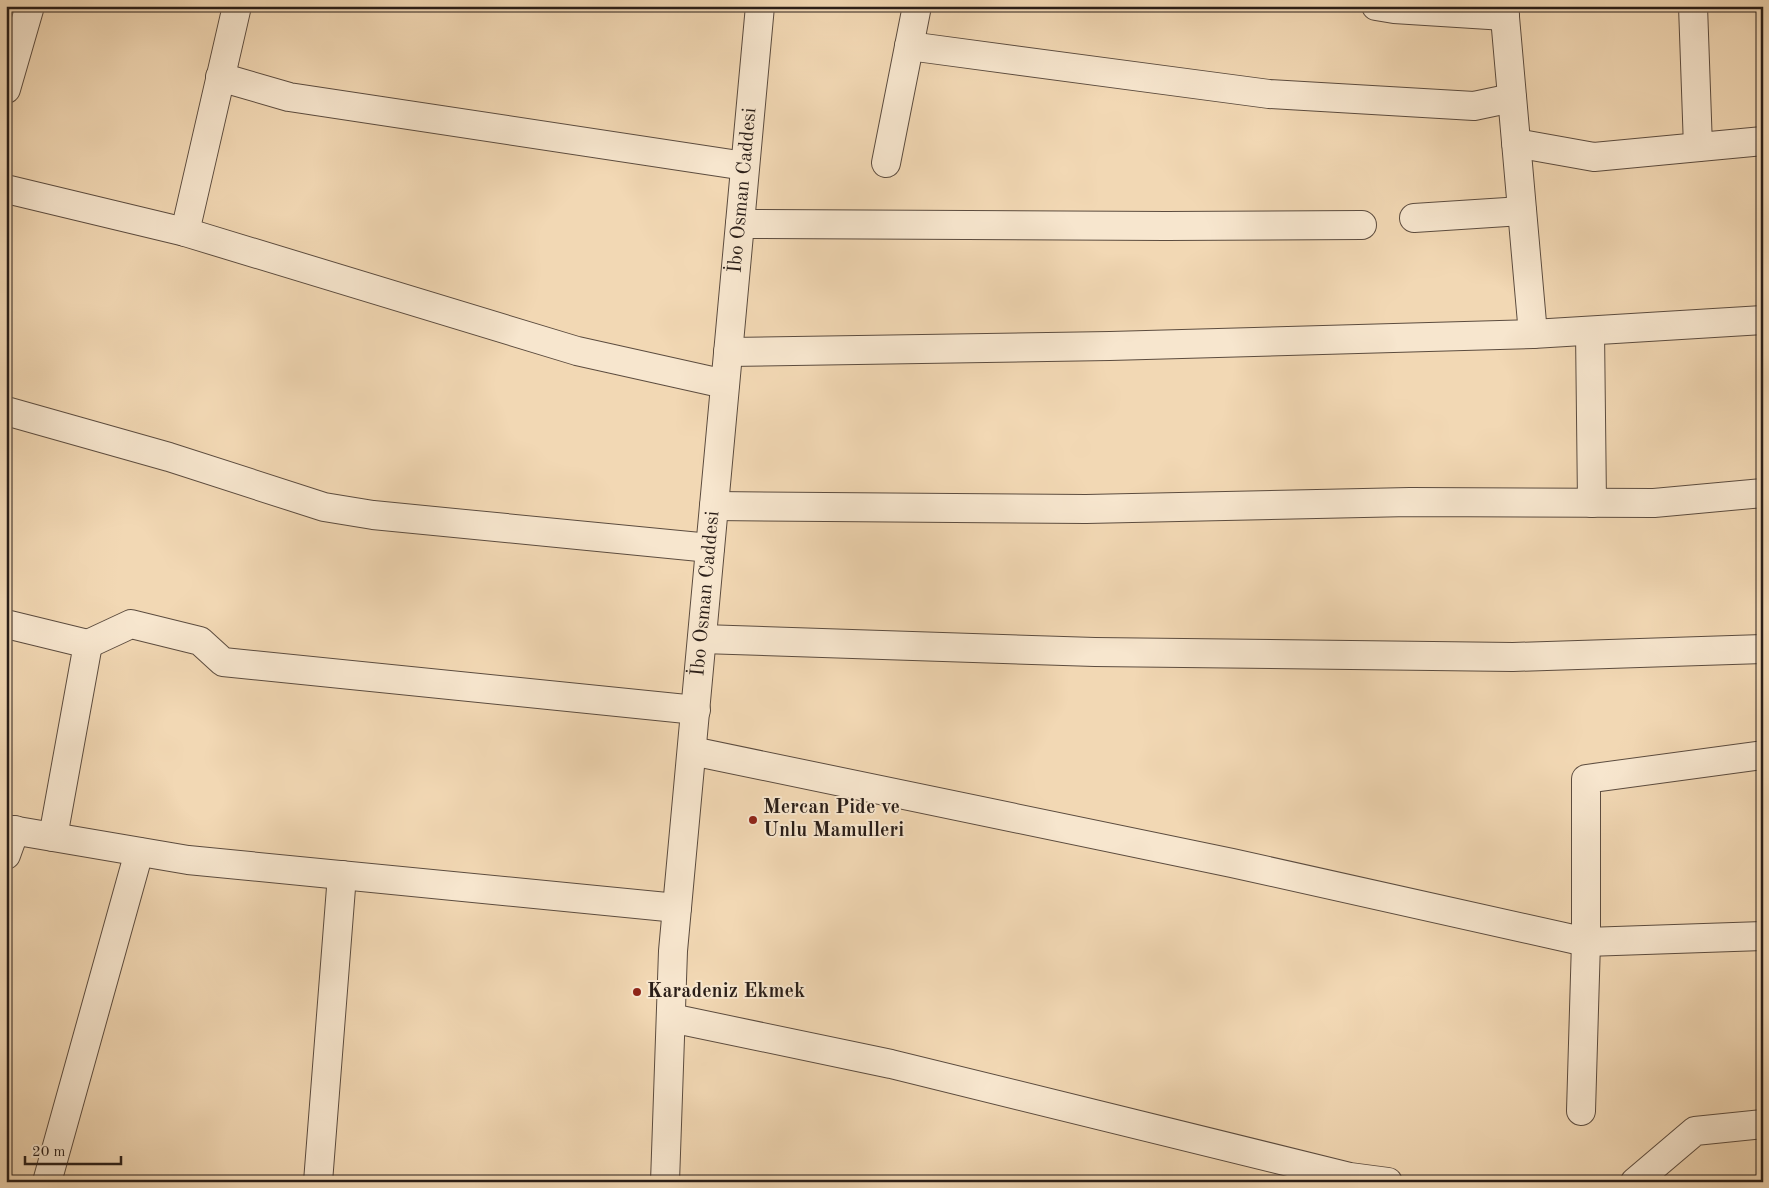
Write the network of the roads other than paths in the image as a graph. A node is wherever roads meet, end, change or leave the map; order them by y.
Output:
1 (30, 6) edge
2 (237, 6) edge
3 (760, 6) edge
4 (917, 6) edge
5 (1376, 6) edge
6 (1694, 6) edge
7 (1504, 11) edge
8 (909, 46) junction
9 (220, 77) junction
10 (6, 89) edge
11 (1512, 98) junction
12 (1763, 141) edge
13 (1516, 143) junction
14 (1698, 147) junction
15 (886, 163) dead end
16 (745, 166) junction
17 (6, 189) edge
18 (1522, 210) junction
19 (1414, 218) dead end
20 (740, 224) junction
21 (1362, 225) dead end
22 (185, 232) junction
23 (1763, 320) edge
24 (1590, 331) junction
25 (1533, 334) junction
26 (728, 352) junction
27 (725, 384) junction
28 (6, 411) edge
29 (1763, 493) edge
30 (1592, 503) junction
31 (714, 506) junction
32 (710, 548) junction
33 (6, 624) edge
34 (702, 639) junction
35 (88, 644) junction
36 (1763, 649) edge
37 (696, 710) junction
38 (692, 751) junction
39 (1763, 754) edge
40 (53, 837) junction
41 (9, 838) edge
42 (139, 852) junction
43 (342, 875) junction
44 (677, 908) junction
45 (1763, 936) edge
46 (1586, 942) junction
47 (671, 1018) junction
48 (1582, 1110) dead end
49 (1763, 1124) edge
50 (47, 1182) edge
51 (318, 1182) edge
52 (664, 1182) edge
53 (1388, 1182) edge
54 (1635, 1182) edge

1 - 10 street
2 - 9 street
3 - 16 street, İbo Osman Caddesi
4 - 8 street
5 - 7 street
6 - 14 street
7 - 11 street
8 - 11 street
8 - 15 street
9 - 16 street
9 - 22 street
11 - 13 street
12 - 14 street
13 - 14 street
13 - 18 street
16 - 20 street, İbo Osman Caddesi
17 - 22 street
18 - 19 street
18 - 25 street
20 - 21 street
20 - 26 street, İbo Osman Caddesi
22 - 27 street
23 - 24 street
24 - 25 street
24 - 30 street
25 - 26 street
26 - 27 street, İbo Osman Caddesi
27 - 31 street, İbo Osman Caddesi
28 - 32 street
29 - 30 street
30 - 31 street
31 - 32 street, İbo Osman Caddesi
32 - 34 street, İbo Osman Caddesi
33 - 35 street
34 - 36 street
34 - 37 street, İbo Osman Caddesi
35 - 37 street
35 - 40 street
37 - 38 street, İbo Osman Caddesi
38 - 44 street, İbo Osman Caddesi
38 - 46 street
39 - 46 street
40 - 41 street
40 - 42 street
42 - 43 street
42 - 50 street
43 - 44 street
43 - 51 street
44 - 47 street, İbo Osman Caddesi
45 - 46 street
46 - 48 street
47 - 52 street, İbo Osman Caddesi
47 - 53 street
49 - 54 street

